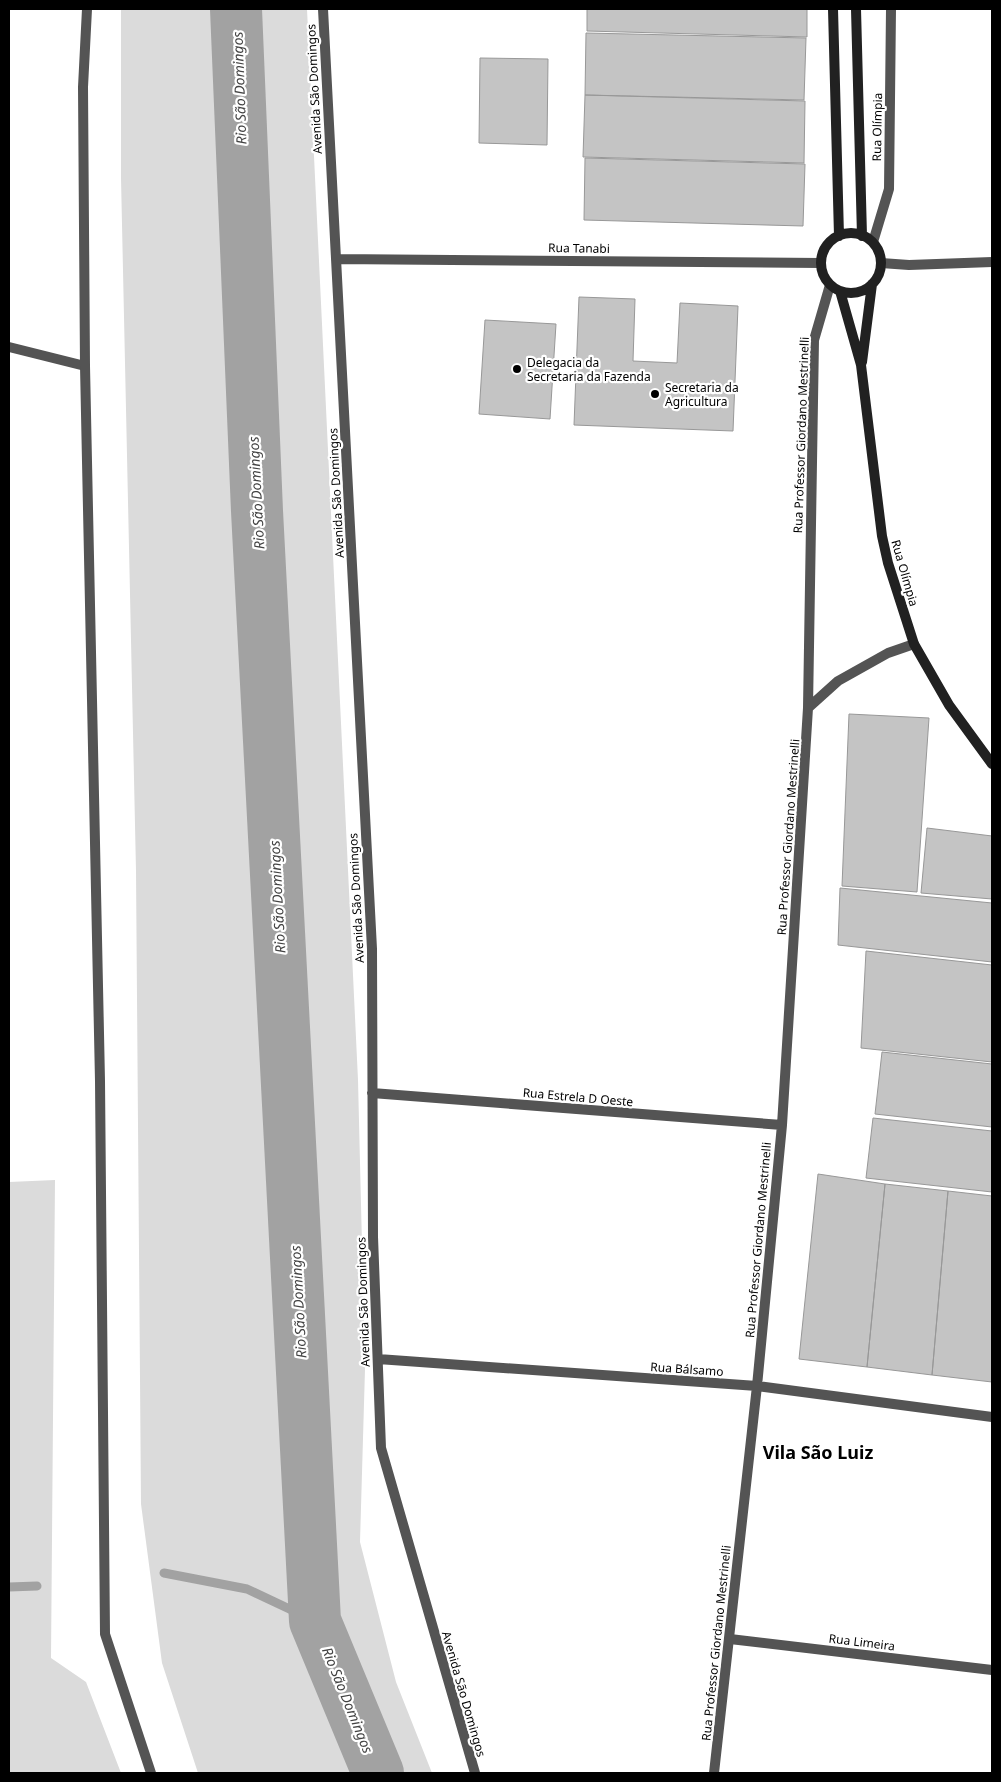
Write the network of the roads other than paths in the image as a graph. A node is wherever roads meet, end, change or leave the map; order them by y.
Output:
1 (87, 9) edge
2 (323, 9) edge
3 (833, 9) edge
4 (856, 9) edge
5 (891, 9) edge
6 (839, 236) junction
7 (862, 236) junction
8 (873, 242) junction
9 (336, 258) junction
10 (992, 262) edge
11 (821, 263) junction
12 (881, 263) junction
13 (872, 284) junction
14 (830, 285) junction
15 (840, 291) junction
16 (9, 347) edge
17 (85, 366) junction
18 (862, 366) junction
19 (914, 644) junction
20 (808, 708) junction
21 (992, 764) edge
22 (372, 1093) junction
23 (782, 1125) junction
24 (378, 1359) junction
25 (757, 1386) junction
26 (992, 1417) edge
27 (730, 1640) junction
28 (992, 1670) edge
29 (151, 1773) edge
30 (475, 1773) edge
31 (714, 1773) edge

1 - 17 street
2 - 9 street, Avenida São Domingos
3 - 6 main road
4 - 7 main road
5 - 8 street, Rua Olímpia
6 - 7 main road
6 - 11 main road
7 - 8 main road
8 - 12 main road
9 - 11 street, Rua Tanabi
9 - 22 street, Avenida São Domingos
10 - 12 street
11 - 14 main road
12 - 13 main road
13 - 15 main road
13 - 18 main road, Rua Olímpia
14 - 15 main road
14 - 20 street, Rua Professor Giordano Mestrinelli
15 - 18 main road, Rua Olímpia
16 - 17 street
17 - 29 street
18 - 19 main road, Rua Olímpia
19 - 20 street
19 - 21 main road, Rua Olímpia
20 - 23 street, Rua Professor Giordano Mestrinelli
22 - 23 street, Rua Estrela D Oeste
22 - 24 street, Avenida São Domingos
23 - 25 street, Rua Professor Giordano Mestrinelli
24 - 25 street, Rua Bálsamo
24 - 30 street, Avenida São Domingos
25 - 26 street, Rua Bálsamo
25 - 27 street, Rua Professor Giordano Mestrinelli
27 - 28 street, Rua Limeira
27 - 31 street, Rua Professor Giordano Mestrinelli

